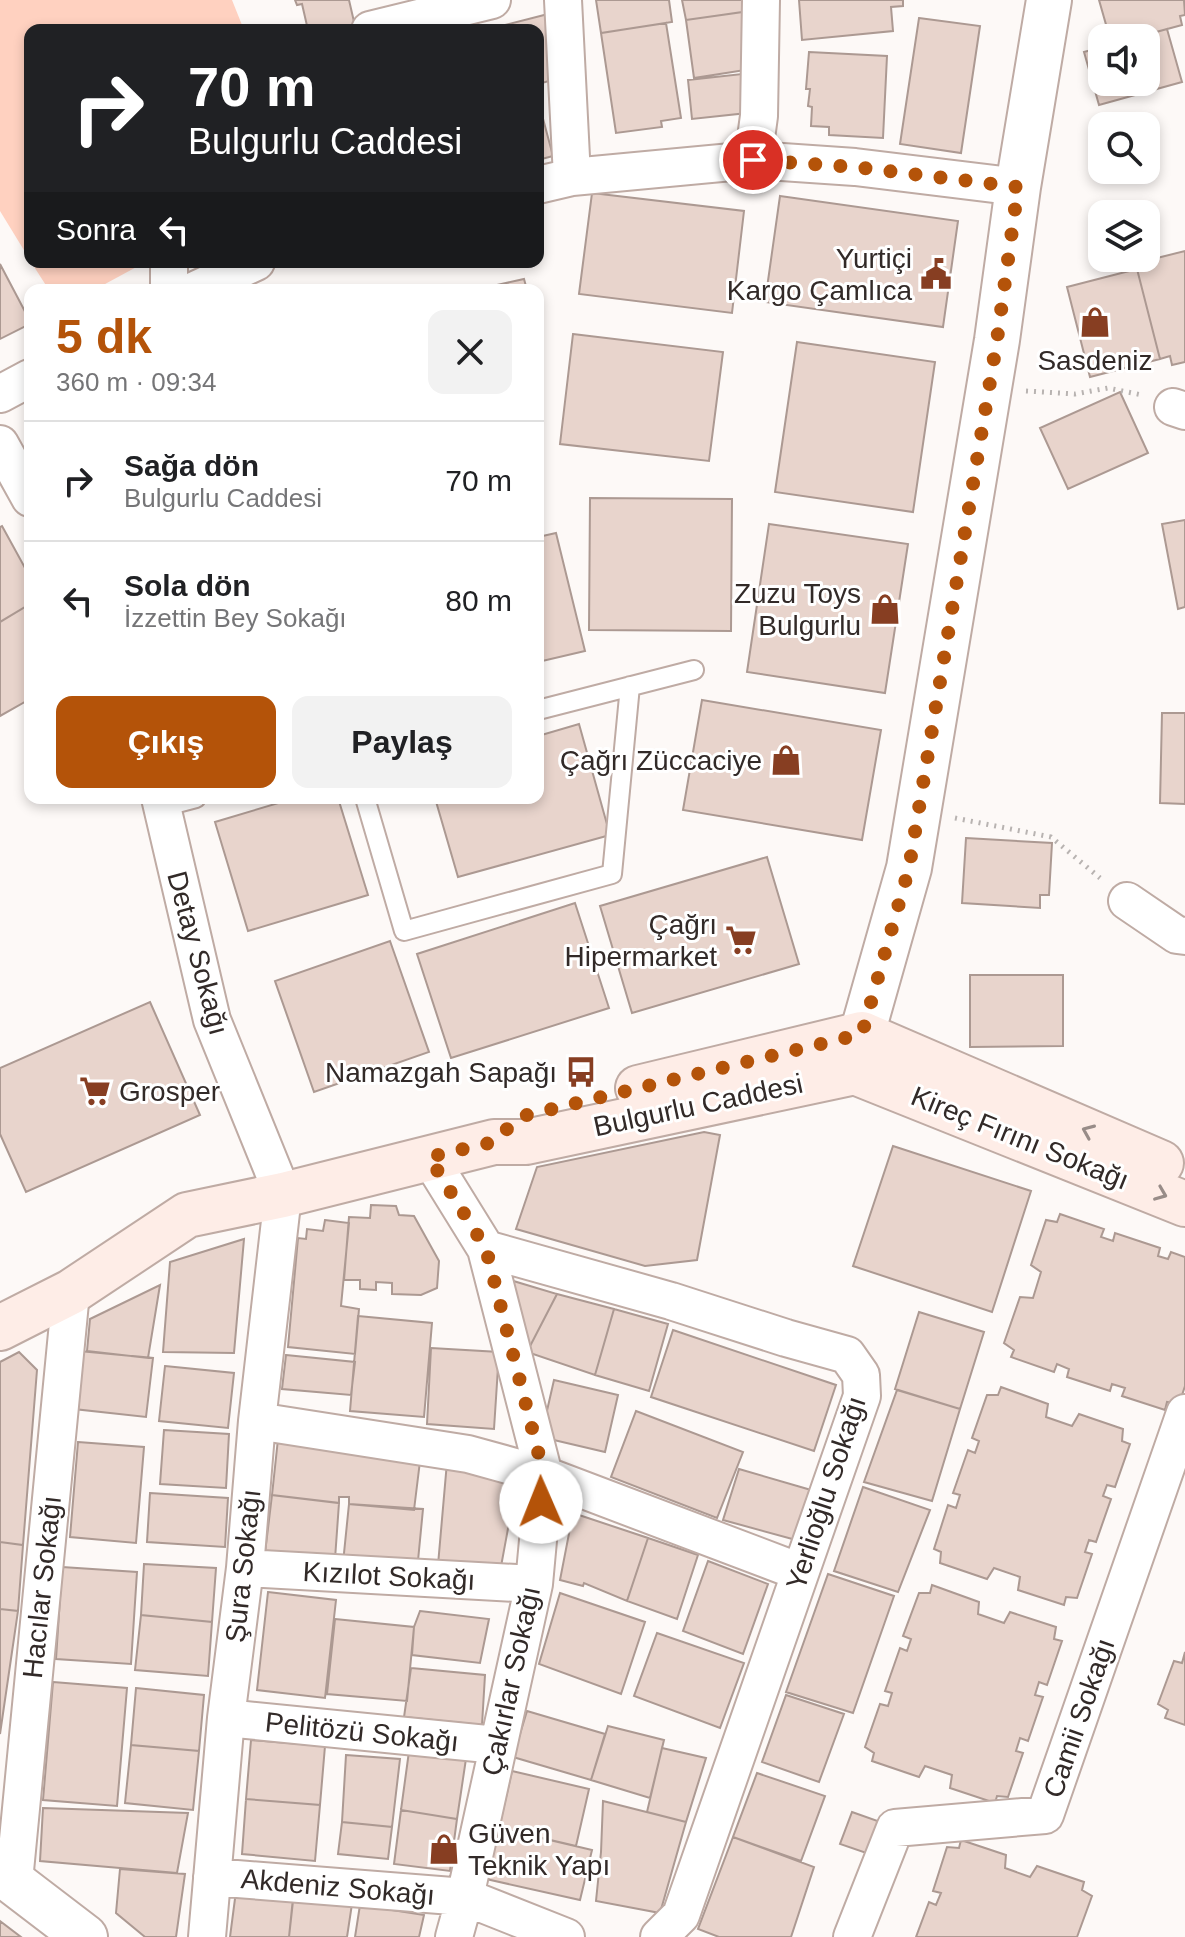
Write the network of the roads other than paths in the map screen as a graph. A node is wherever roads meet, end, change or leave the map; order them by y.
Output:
1 (492, 0) edge
2 (563, 0) edge
3 (761, 0) edge
4 (1049, 0) edge
5 (394, 24) edge
6 (753, 160) junction
7 (555, 181) edge
8 (1018, 187) junction
9 (243, 268) edge
10 (208, 284) edge
11 (24, 381) edge
12 (0, 394) edge
13 (0, 444) edge
14 (24, 487) edge
15 (694, 670) dead end
16 (630, 686) junction
17 (544, 708) edge
18 (161, 804) edge
19 (367, 804) edge
20 (1127, 901) road end
21 (1185, 936) edge
22 (858, 1053) junction
23 (429, 1157) junction
24 (1185, 1173) edge
25 (283, 1195) junction
26 (1185, 1204) edge
27 (486, 1249) junction
28 (71, 1292) junction
29 (0, 1328) edge
30 (1185, 1413) edge
31 (257, 1421) junction
32 (544, 1475) junction
33 (245, 1568) junction
34 (800, 1572) junction
35 (534, 1584) junction
36 (226, 1718) junction
37 (497, 1745) junction
38 (7, 1877) edge
39 (212, 1877) junction
40 (465, 1897) junction
41 (85, 1937) edge
42 (207, 1937) edge
43 (454, 1937) edge
44 (566, 1937) edge
45 (659, 1937) edge
46 (852, 1937) edge

1 - 5 street
2 - 7 street
3 - 6 street
4 - 8 street
6 - 7 street
6 - 8 street
8 - 22 street
9 - 10 street
11 - 12 street
13 - 14 street
15 - 16 lane
16 - 17 lane
16 - 19 lane
18 - 25 street, Detay Sokağı
20 - 21 street
22 - 23 main road, Bulgurlu Caddesi
24 -> 22 main road, Kireç Fırını Sokağı
22 -> 26 main road, Kireç Fırını Sokağı
23 - 25 main road, Bulgurlu Caddesi
23 - 27 street, Çakırlar Sokağı
25 - 28 main road, Bulgurlu Caddesi
25 - 31 street, Şura Sokağı
27 - 32 street, Çakırlar Sokağı
27 - 34 street, Yerlioğlu Sokağı
28 - 29 main road, Bulgurlu Caddesi
28 - 38 street, Hacılar Sokağı
30 - 46 street, Camii Sokağı
31 - 32 street
31 - 33 street, Şura Sokağı
32 - 34 street
32 - 35 street, Çakırlar Sokağı
33 - 35 street, Kızılot Sokağı
33 - 36 street, Şura Sokağı
34 - 45 street, Yerlioğlu Sokağı
35 - 37 street, Çakırlar Sokağı
36 - 37 street, Pelitözü Sokağı
36 - 39 street, Şura Sokağı
37 - 40 street, Çakırlar Sokağı
38 - 41 street
39 - 40 street, Akdeniz Sokağı
39 - 42 street, Şura Sokağı
40 - 43 street, Çakırlar Sokağı
40 - 44 street

